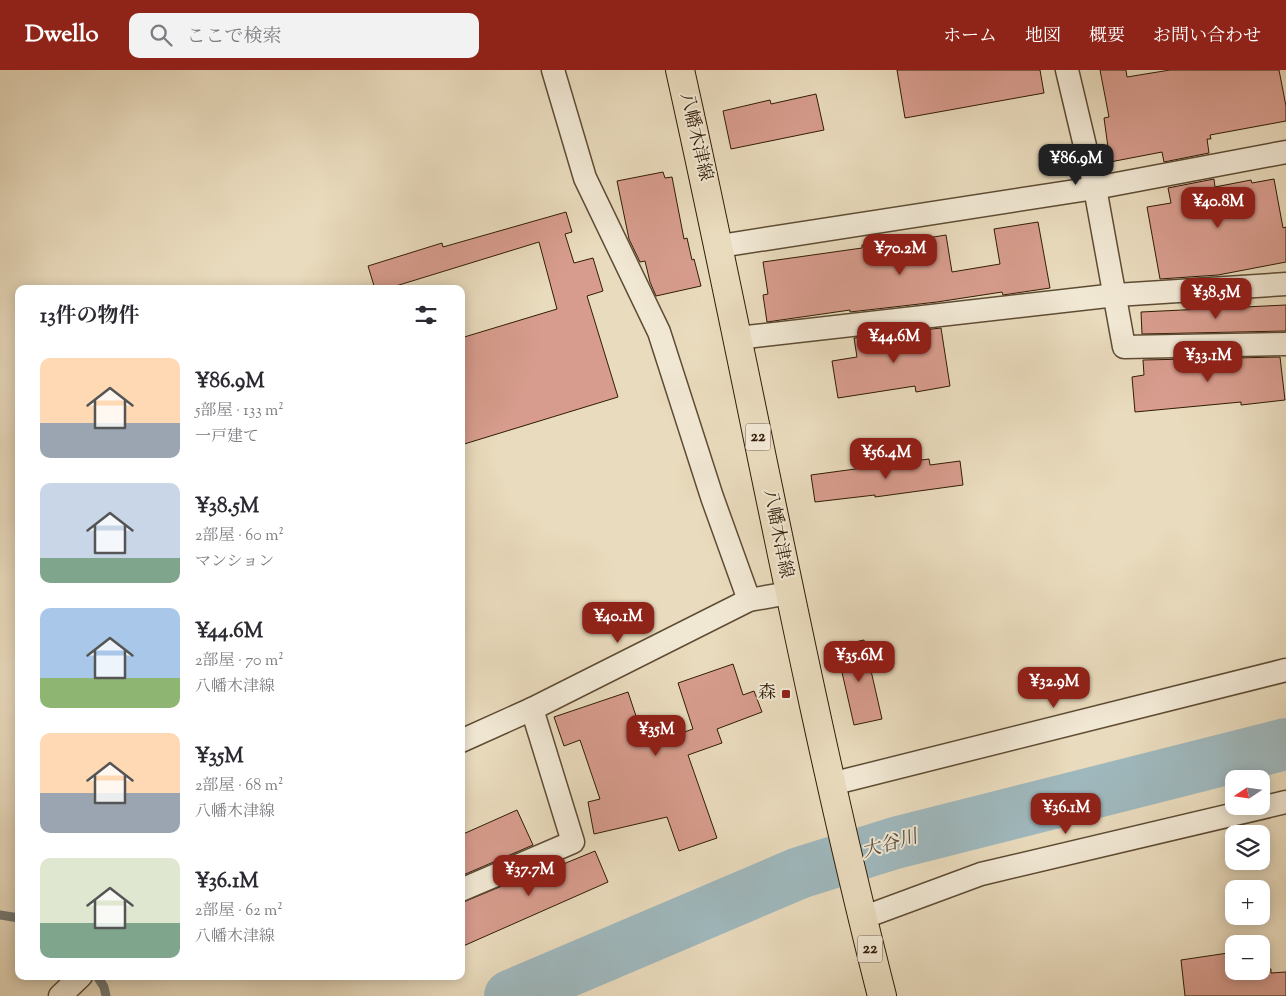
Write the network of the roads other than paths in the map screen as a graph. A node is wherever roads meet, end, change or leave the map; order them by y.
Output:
1 (553, 70) edge
2 (680, 70) edge
3 (1067, 70) edge
4 (1286, 152) edge
5 (1095, 188) junction
6 (720, 246) junction
7 (1286, 284) edge
8 (1116, 295) junction
9 (738, 338) junction
10 (1286, 344) edge
11 (789, 593) junction
12 (749, 600) junction
13 (1286, 670) edge
14 (532, 709) junction
15 (465, 738) edge
16 (833, 794) junction
17 (1286, 802) edge
18 (465, 888) edge
19 (860, 910) junction
20 (77, 980) edge
21 (60, 996) edge
22 (882, 996) edge

1 - 12 street
2 - 6 main road, 八幡木津線 / 22
3 - 5 street
4 - 5 street
5 - 6 street
5 - 8 street
6 - 9 main road, 八幡木津線 / 22
7 - 8 street
8 - 9 street
8 - 10 street
9 - 11 main road, 八幡木津線 / 22
11 - 12 street
11 - 16 main road, 八幡木津線 / 22
12 - 14 street
13 - 16 street
14 - 15 street
14 - 18 street
16 - 19 main road, 八幡木津線 / 22
17 - 19 street
19 - 22 main road, 八幡木津線 / 22
20 - 21 street

